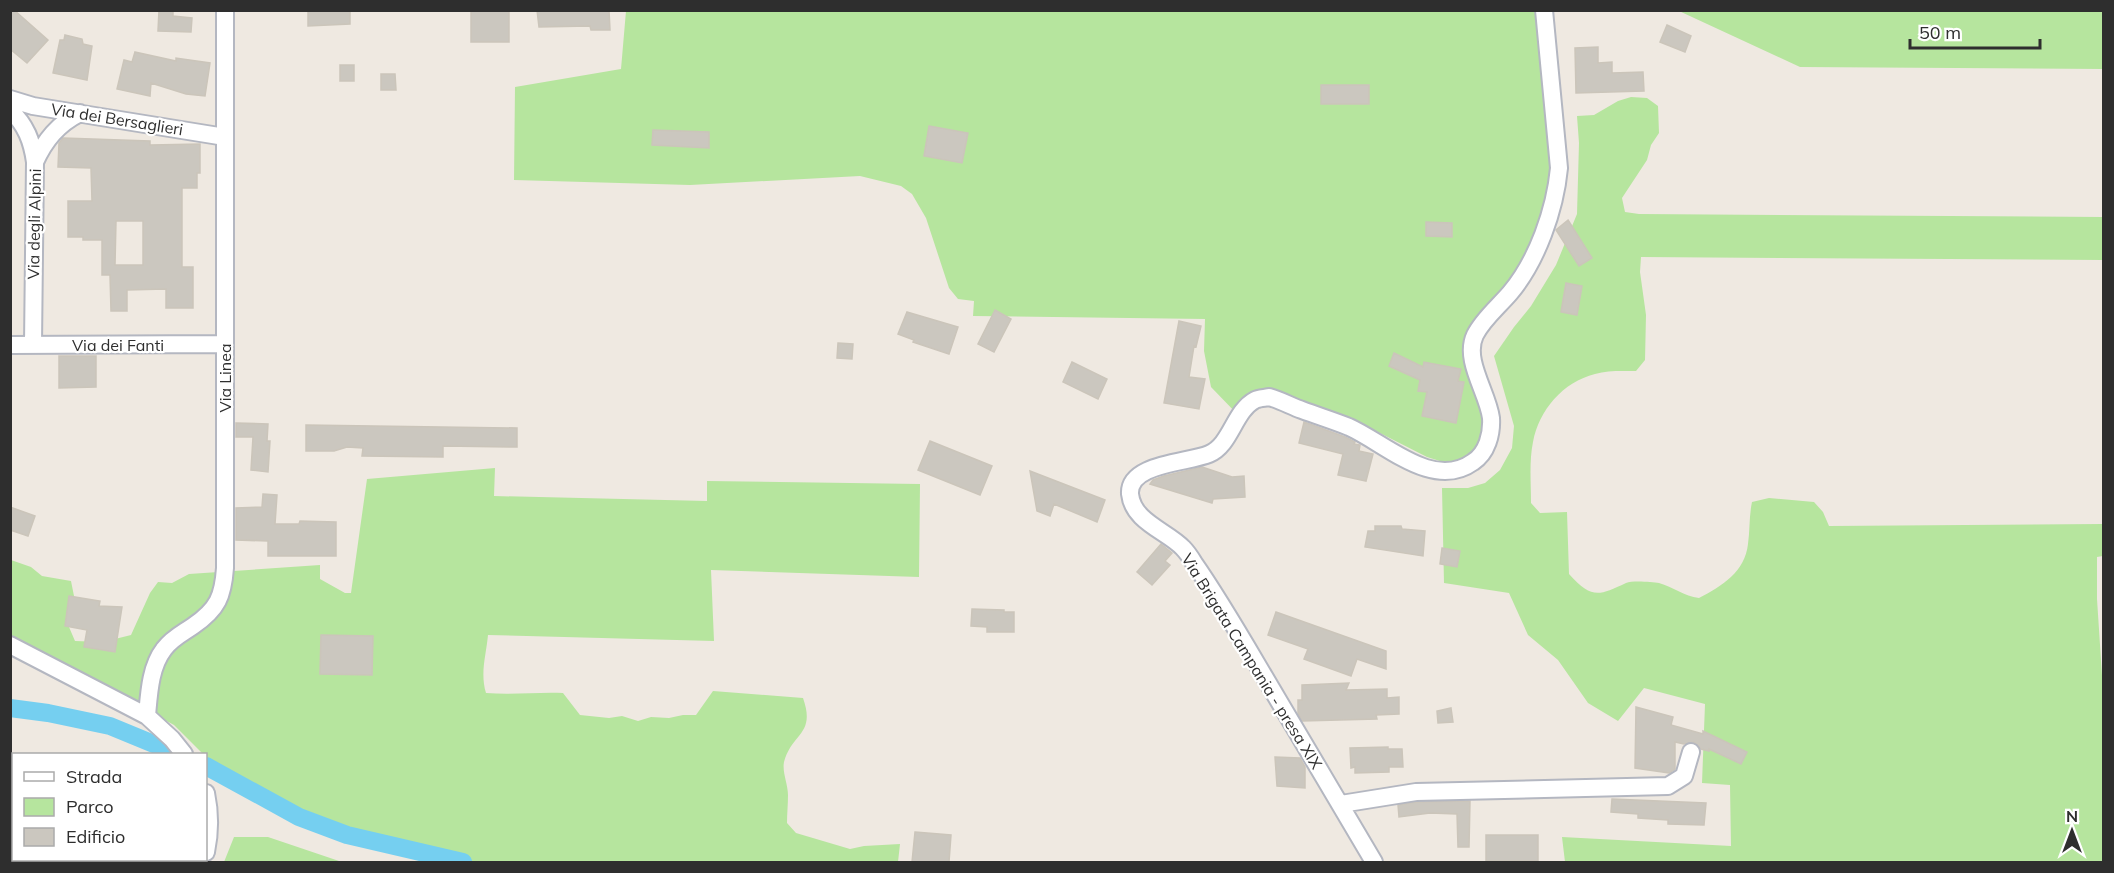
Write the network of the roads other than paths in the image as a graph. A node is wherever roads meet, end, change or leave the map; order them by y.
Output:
1 (225, 10) edge
2 (1545, 10) edge
3 (10, 99) edge
4 (10, 110) edge
5 (80, 113) junction
6 (225, 136) junction
7 (35, 162) junction
8 (225, 344) junction
9 (10, 345) edge
10 (33, 345) junction
11 (10, 645) edge
12 (147, 716) junction
13 (1691, 752) dead end
14 (183, 753) edge
15 (207, 800) edge
16 (1341, 804) junction
17 (207, 844) edge
18 (1374, 862) edge

1 - 6 street, Via Linea
2 - 16 street, Via Brigata Campania - presa XIX
3 - 5 street, Via dei Bersaglieri
4 - 7 street, Via degli Alpini
5 - 6 street, Via dei Bersaglieri
5 - 7 street
6 - 8 street, Via Linea
7 - 10 street, Via degli Alpini
8 - 10 street, Via dei Fanti
8 - 12 street, Via Linea
9 - 10 street, Via dei Fanti
11 - 12 street
12 - 14 street
13 - 16 street
15 - 17 street
16 - 18 street, Via Brigata Campania - presa XIX

